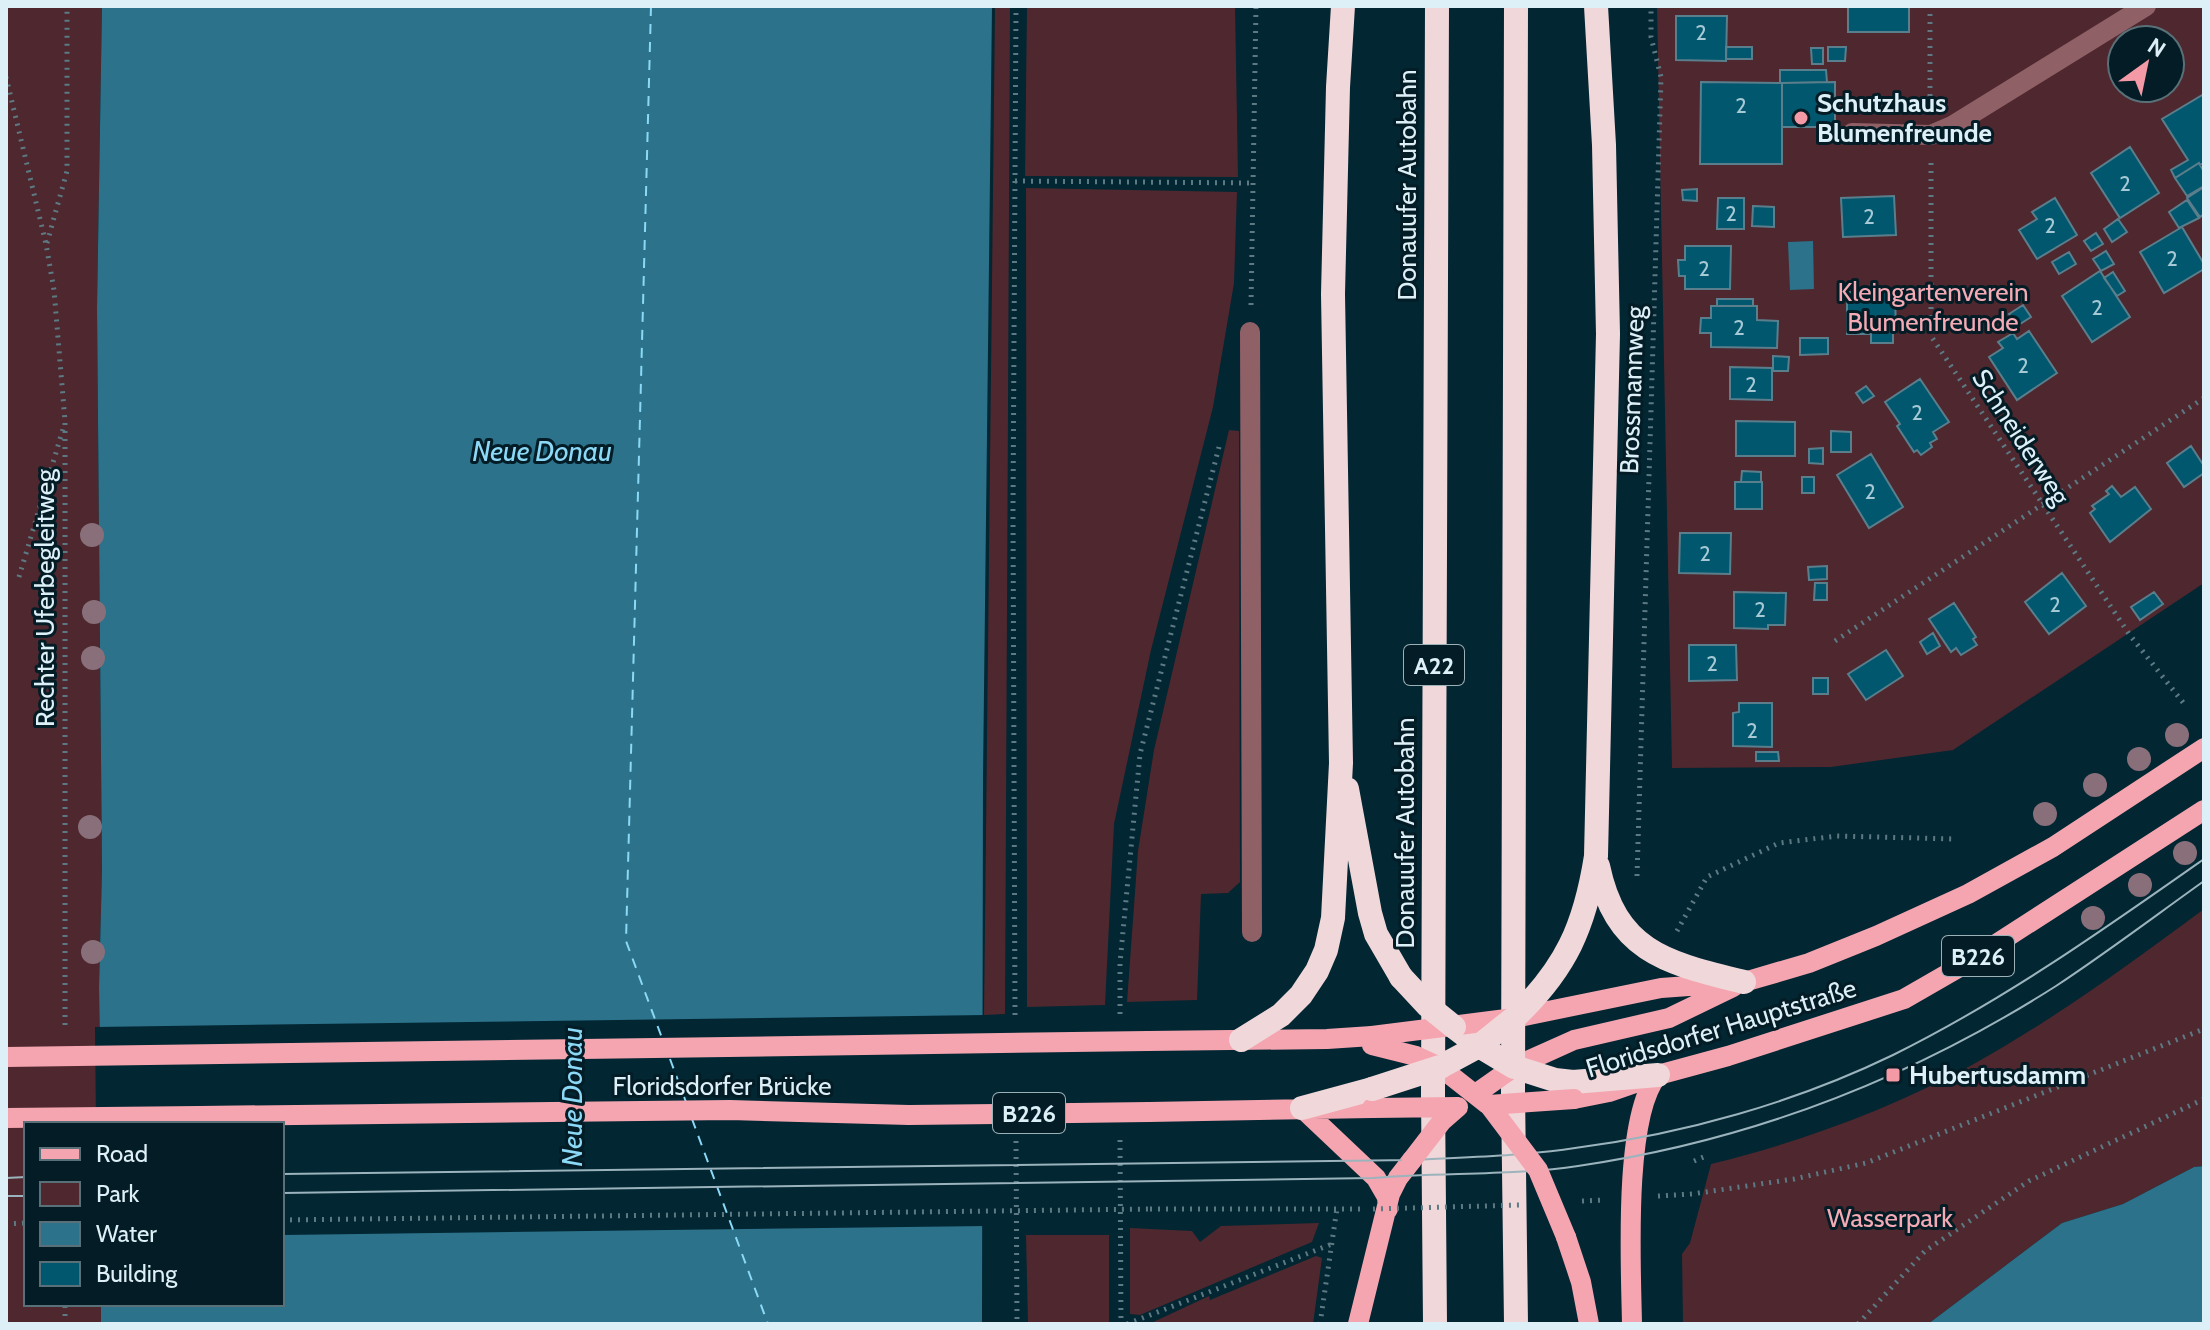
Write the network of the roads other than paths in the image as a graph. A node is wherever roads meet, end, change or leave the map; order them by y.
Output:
1 (1343, 6) edge
2 (1437, 6) edge
3 (1516, 6) edge
4 (1596, 6) edge
5 (2146, 6) edge
6 (1852, 133) dead end
7 (1250, 332) road end
8 (2204, 748) edge
9 (1341, 763) junction
10 (2204, 810) edge
11 (1596, 856) junction
12 (1252, 932) dead end
13 (1744, 982) junction
14 (1514, 1018) junction
15 (1454, 1027) junction
16 (1241, 1040) junction
17 (1372, 1041) junction
18 (1479, 1046) junction
19 (6, 1057) edge
20 (1440, 1067) junction
21 (1514, 1067) junction
22 (1658, 1075) junction
23 (1574, 1090) junction
24 (1372, 1098) junction
25 (1483, 1099) junction
26 (1458, 1107) junction
27 (1302, 1108) junction
28 (6, 1118) edge
29 (1380, 1209) junction
30 (1358, 1324) edge
31 (1435, 1324) edge
32 (1516, 1324) edge
33 (1589, 1324) edge
34 (1632, 1324) edge

1 - 9 highway
2 - 31 highway, Donauufer Autobahn / A22
3 - 32 highway
4 - 11 highway
5 - 6 lane
7 - 12 lane
8 - 13 main road, Floridsdorfer Hauptstraße / B226
9 - 15 highway, bridge
9 - 16 highway
10 - 22 main road, Floridsdorfer Hauptstraße / B226
11 - 13 highway
11 - 14 highway
13 - 14 main road, Floridsdorfer Hauptstraße / B226
13 - 21 main road
14 - 15 main road, Floridsdorfer Hauptstraße / B226, bridge
14 - 18 highway, bridge
15 - 17 main road, Floridsdorfer Hauptstraße / B226, bridge
15 - 18 highway
16 - 17 main road
16 - 19 main road, Floridsdorfer Brücke, bridge
17 - 20 main road, bridge
18 - 20 highway
18 - 21 highway, bridge
20 - 24 highway, bridge
20 - 25 main road
21 - 23 highway
21 - 25 main road, bridge
22 - 23 highway
22 - 34 main road
23 - 25 main road, Floridsdorfer Hauptstraße, bridge
24 - 26 main road, Floridsdorfer Hauptstraße, bridge
24 - 27 highway
25 - 26 main road, Floridsdorfer Hauptstraße
25 - 33 main road, bridge
26 - 29 main road, bridge
27 - 28 main road, Floridsdorfer Brücke / B226, bridge
27 - 29 main road
29 - 30 main road

